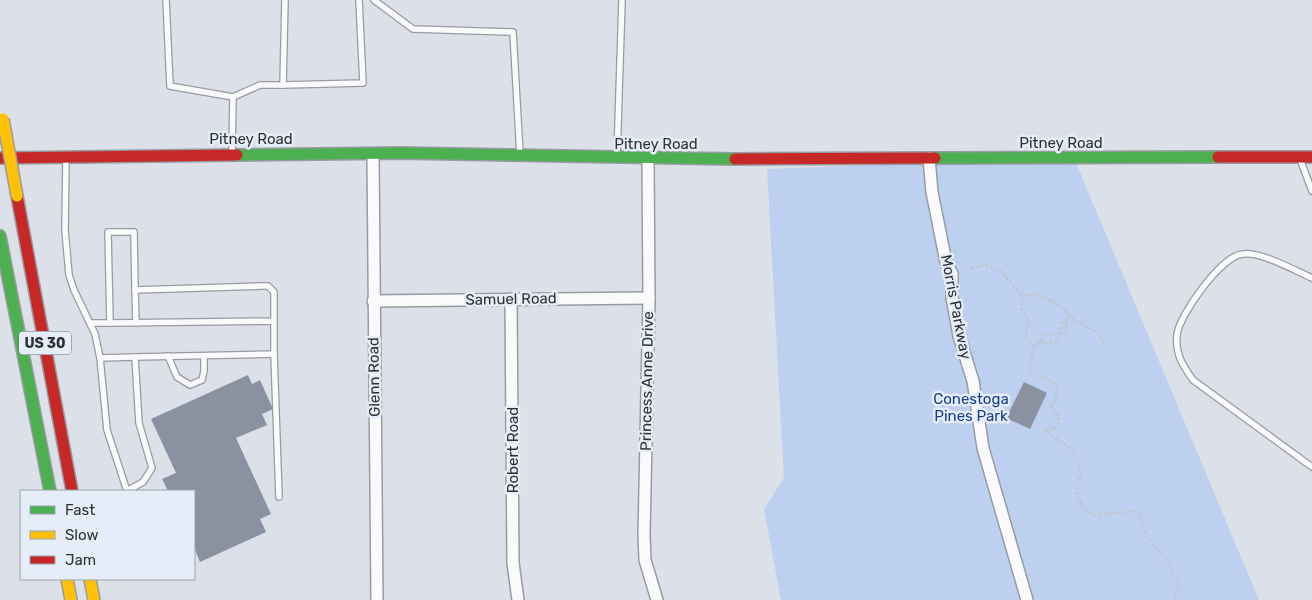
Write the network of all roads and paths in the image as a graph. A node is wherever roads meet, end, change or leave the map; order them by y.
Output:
1 (166, 0) edge
2 (285, 0) edge
3 (359, 0) edge
4 (374, 0) edge
5 (622, 0) edge
6 (283, 85) junction
7 (233, 97) junction
8 (0, 104) edge
9 (232, 154) junction
10 (373, 154) junction
11 (66, 156) junction
12 (520, 156) junction
13 (1299, 157) junction
14 (1312, 157) edge
15 (0, 158) edge
16 (617, 158) junction
17 (929, 158) junction
18 (648, 159) junction
19 (1312, 191) edge
20 (0, 236) edge
21 (971, 268) dead end
22 (1312, 278) edge
23 (135, 290) junction
24 (1020, 294) junction
25 (649, 298) junction
26 (511, 299) junction
27 (373, 301) junction
28 (1069, 316) junction
29 (1066, 319) junction
30 (274, 321) junction
31 (91, 323) junction
32 (110, 323) junction
33 (136, 323) junction
34 (1058, 334) junction
35 (1040, 342) junction
36 (1104, 344) dead end
37 (1034, 347) junction
38 (274, 354) junction
39 (168, 356) junction
40 (204, 356) junction
41 (135, 357) junction
42 (100, 358) junction
43 (1312, 467) edge
44 (50, 490) edge
45 (72, 490) edge
46 (127, 490) edge
47 (129, 490) edge
48 (278, 497) dead end
49 (67, 580) edge
50 (89, 580) edge
51 (71, 600) edge
52 (94, 600) edge
53 (376, 600) edge
54 (518, 600) edge
55 (658, 600) edge
56 (1027, 600) edge
57 (1176, 600) edge

1 - 7 lane
2 - 6 lane
3 - 6 lane
4 - 12 lane
5 - 16 lane
6 - 7 lane
7 - 9 lane
8 - 45 main road, US 30, bridge
9 - 10 main road, Pitney Road
9 - 11 main road, Pitney Road
10 - 12 main road, Pitney Road
10 - 27 street, Glenn Road
11 - 15 main road, Pitney Road
11 - 31 lane
12 - 16 main road, Pitney Road
13 - 14 main road, Pitney Road
13 - 17 main road, Pitney Road
13 - 19 lane
16 - 18 main road, Pitney Road
17 - 18 main road, Pitney Road
17 - 56 street, Morris Parkway
18 - 25 street, Princess Anne Drive
20 - 44 main road, US 30
21 - 24 path
22 - 43 lane
23 - 30 lane
23 - 32 lane
23 - 33 lane
24 - 28 path
24 - 37 path
25 - 26 street, Samuel Road
25 - 55 street, Princess Anne Drive
26 - 27 street, Samuel Road
26 - 54 street, Robert Road
27 - 53 street, Glenn Road
28 - 29 path
28 - 36 path
29 - 34 path
29 - 34 path
30 - 33 lane
30 - 38 lane
31 - 32 lane
31 - 42 lane
32 - 33 lane
34 - 35 path
34 - 35 path
35 - 37 path
37 - 57 path
38 - 40 lane
38 - 48 lane
39 - 40 lane
39 - 40 lane
39 - 41 lane
41 - 42 lane
41 - 47 lane
42 - 46 lane
49 - 51 main road
50 - 52 main road

